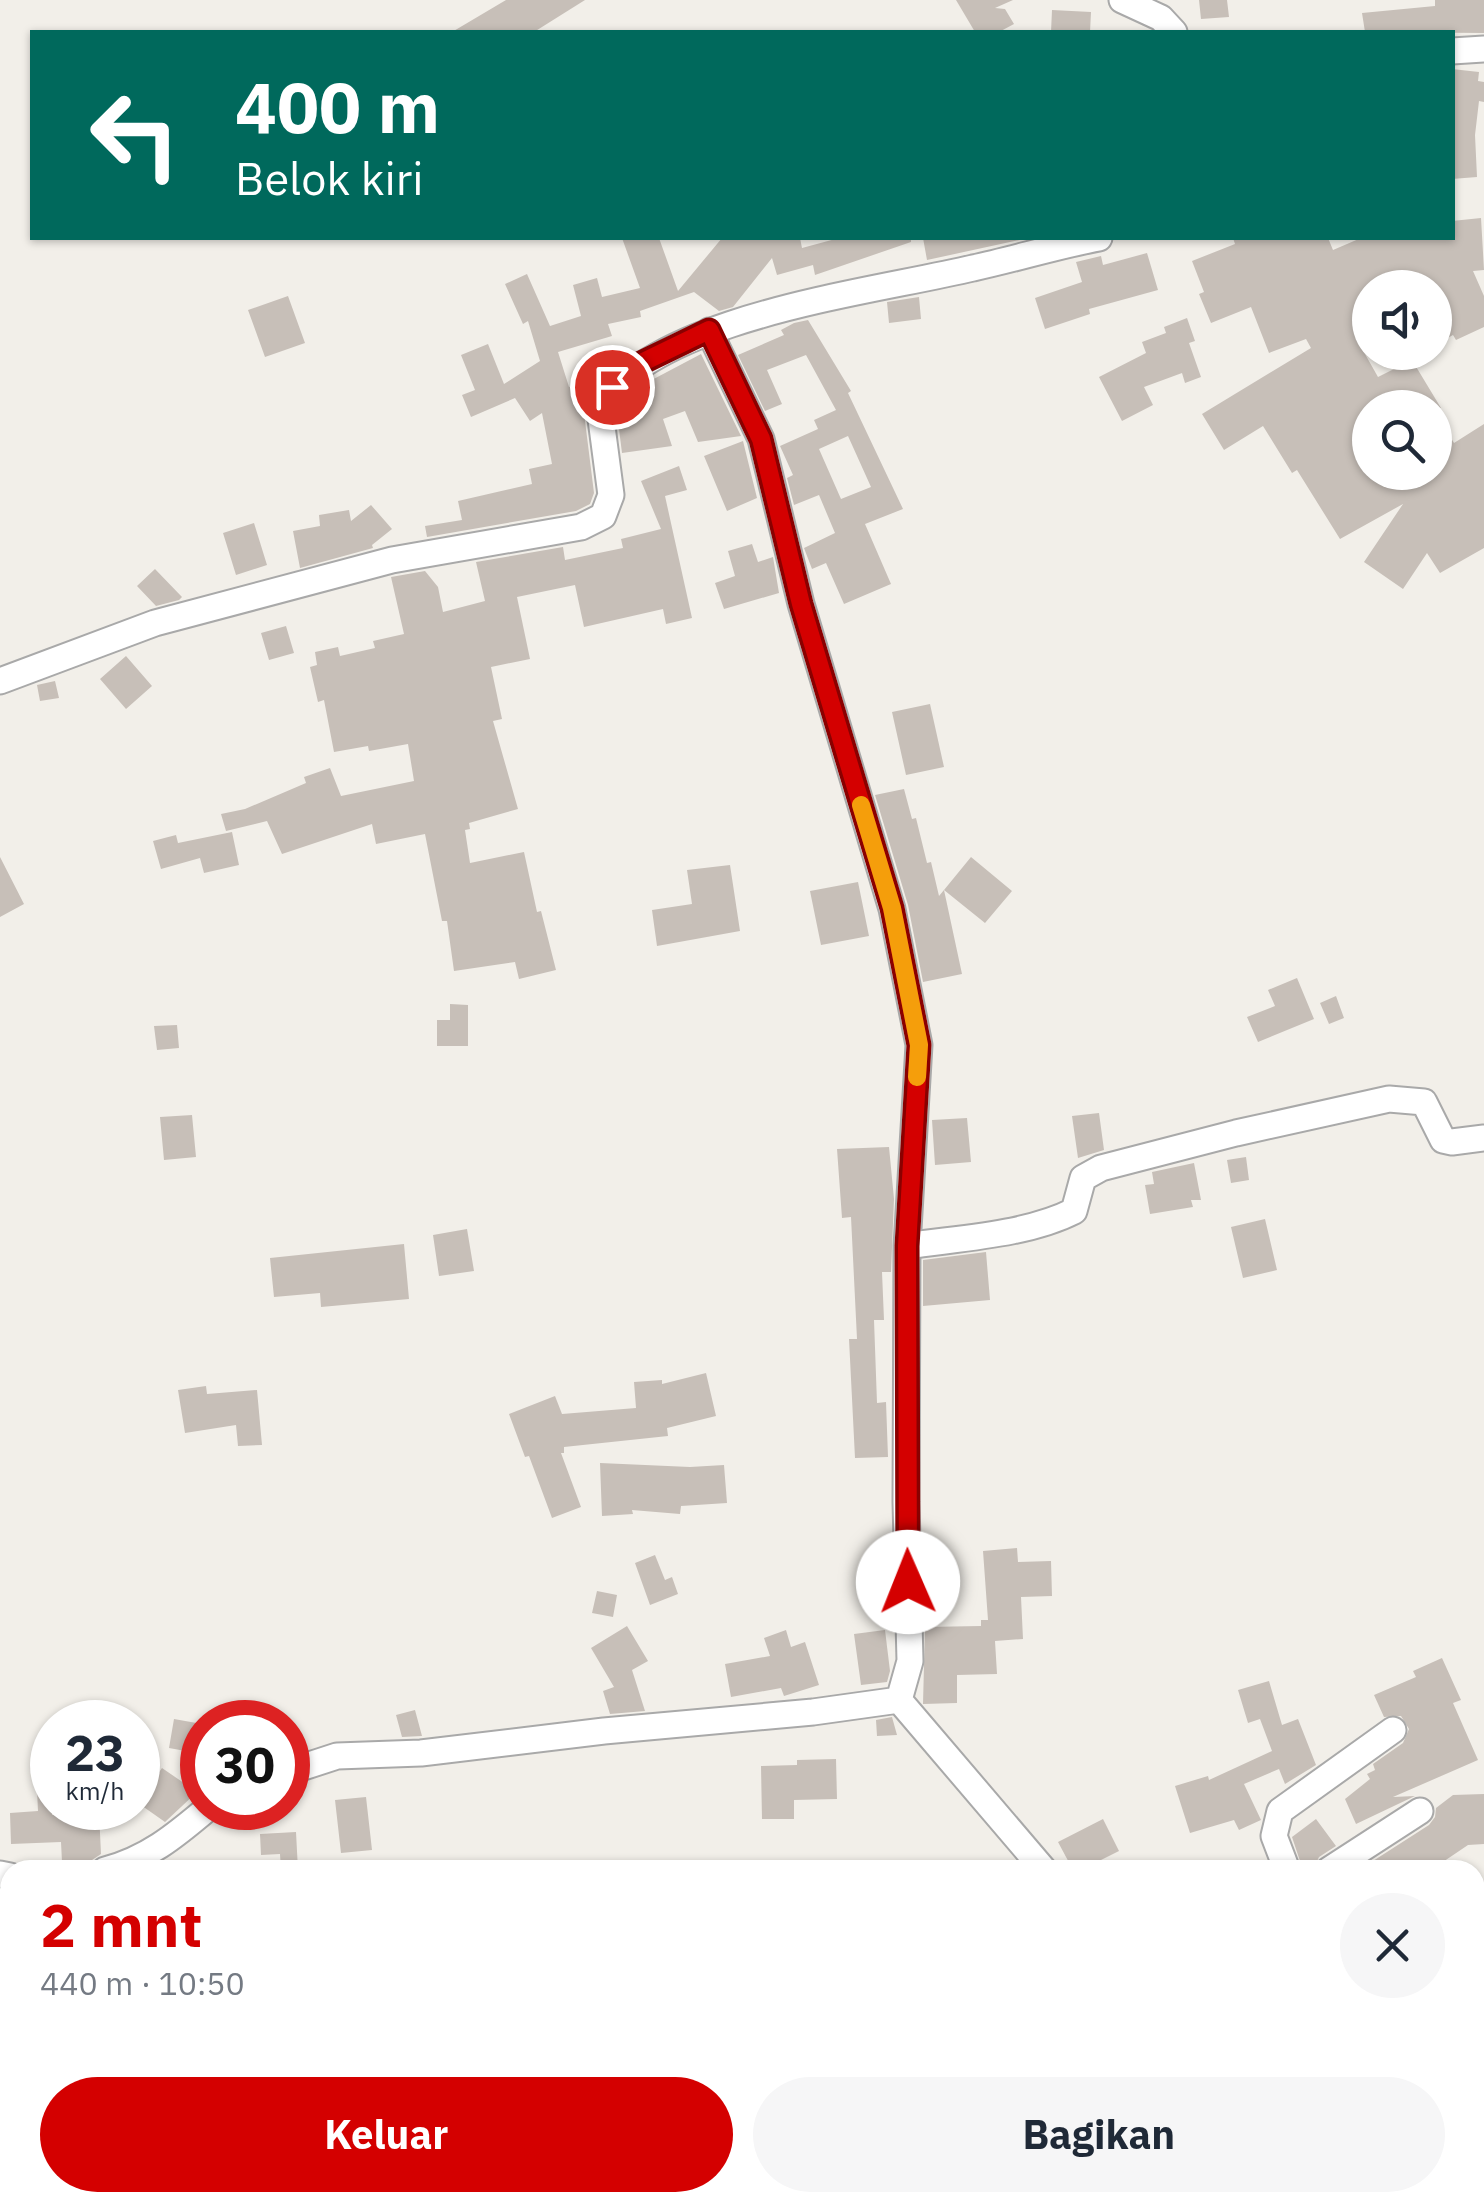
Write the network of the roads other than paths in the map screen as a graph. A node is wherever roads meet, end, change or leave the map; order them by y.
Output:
1 (1122, 0) edge
2 (1172, 30) edge
3 (1484, 49) edge
4 (1455, 51) edge
5 (1091, 240) edge
6 (709, 330) junction
7 (0, 681) edge
8 (1484, 1138) edge
9 (907, 1246) junction
10 (899, 1700) junction
11 (1393, 1730) dead end
12 (310, 1765) edge
13 (1420, 1812) dead end
14 (182, 1830) edge
15 (137, 1860) edge
16 (1035, 1860) edge
17 (1283, 1860) edge
18 (1345, 1860) edge

1 - 2 street
3 - 4 street
5 - 6 street
6 - 7 street
6 - 9 street
8 - 9 street
9 - 10 street
10 - 12 street
10 - 16 street
11 - 17 street
13 - 18 street
14 - 15 street

